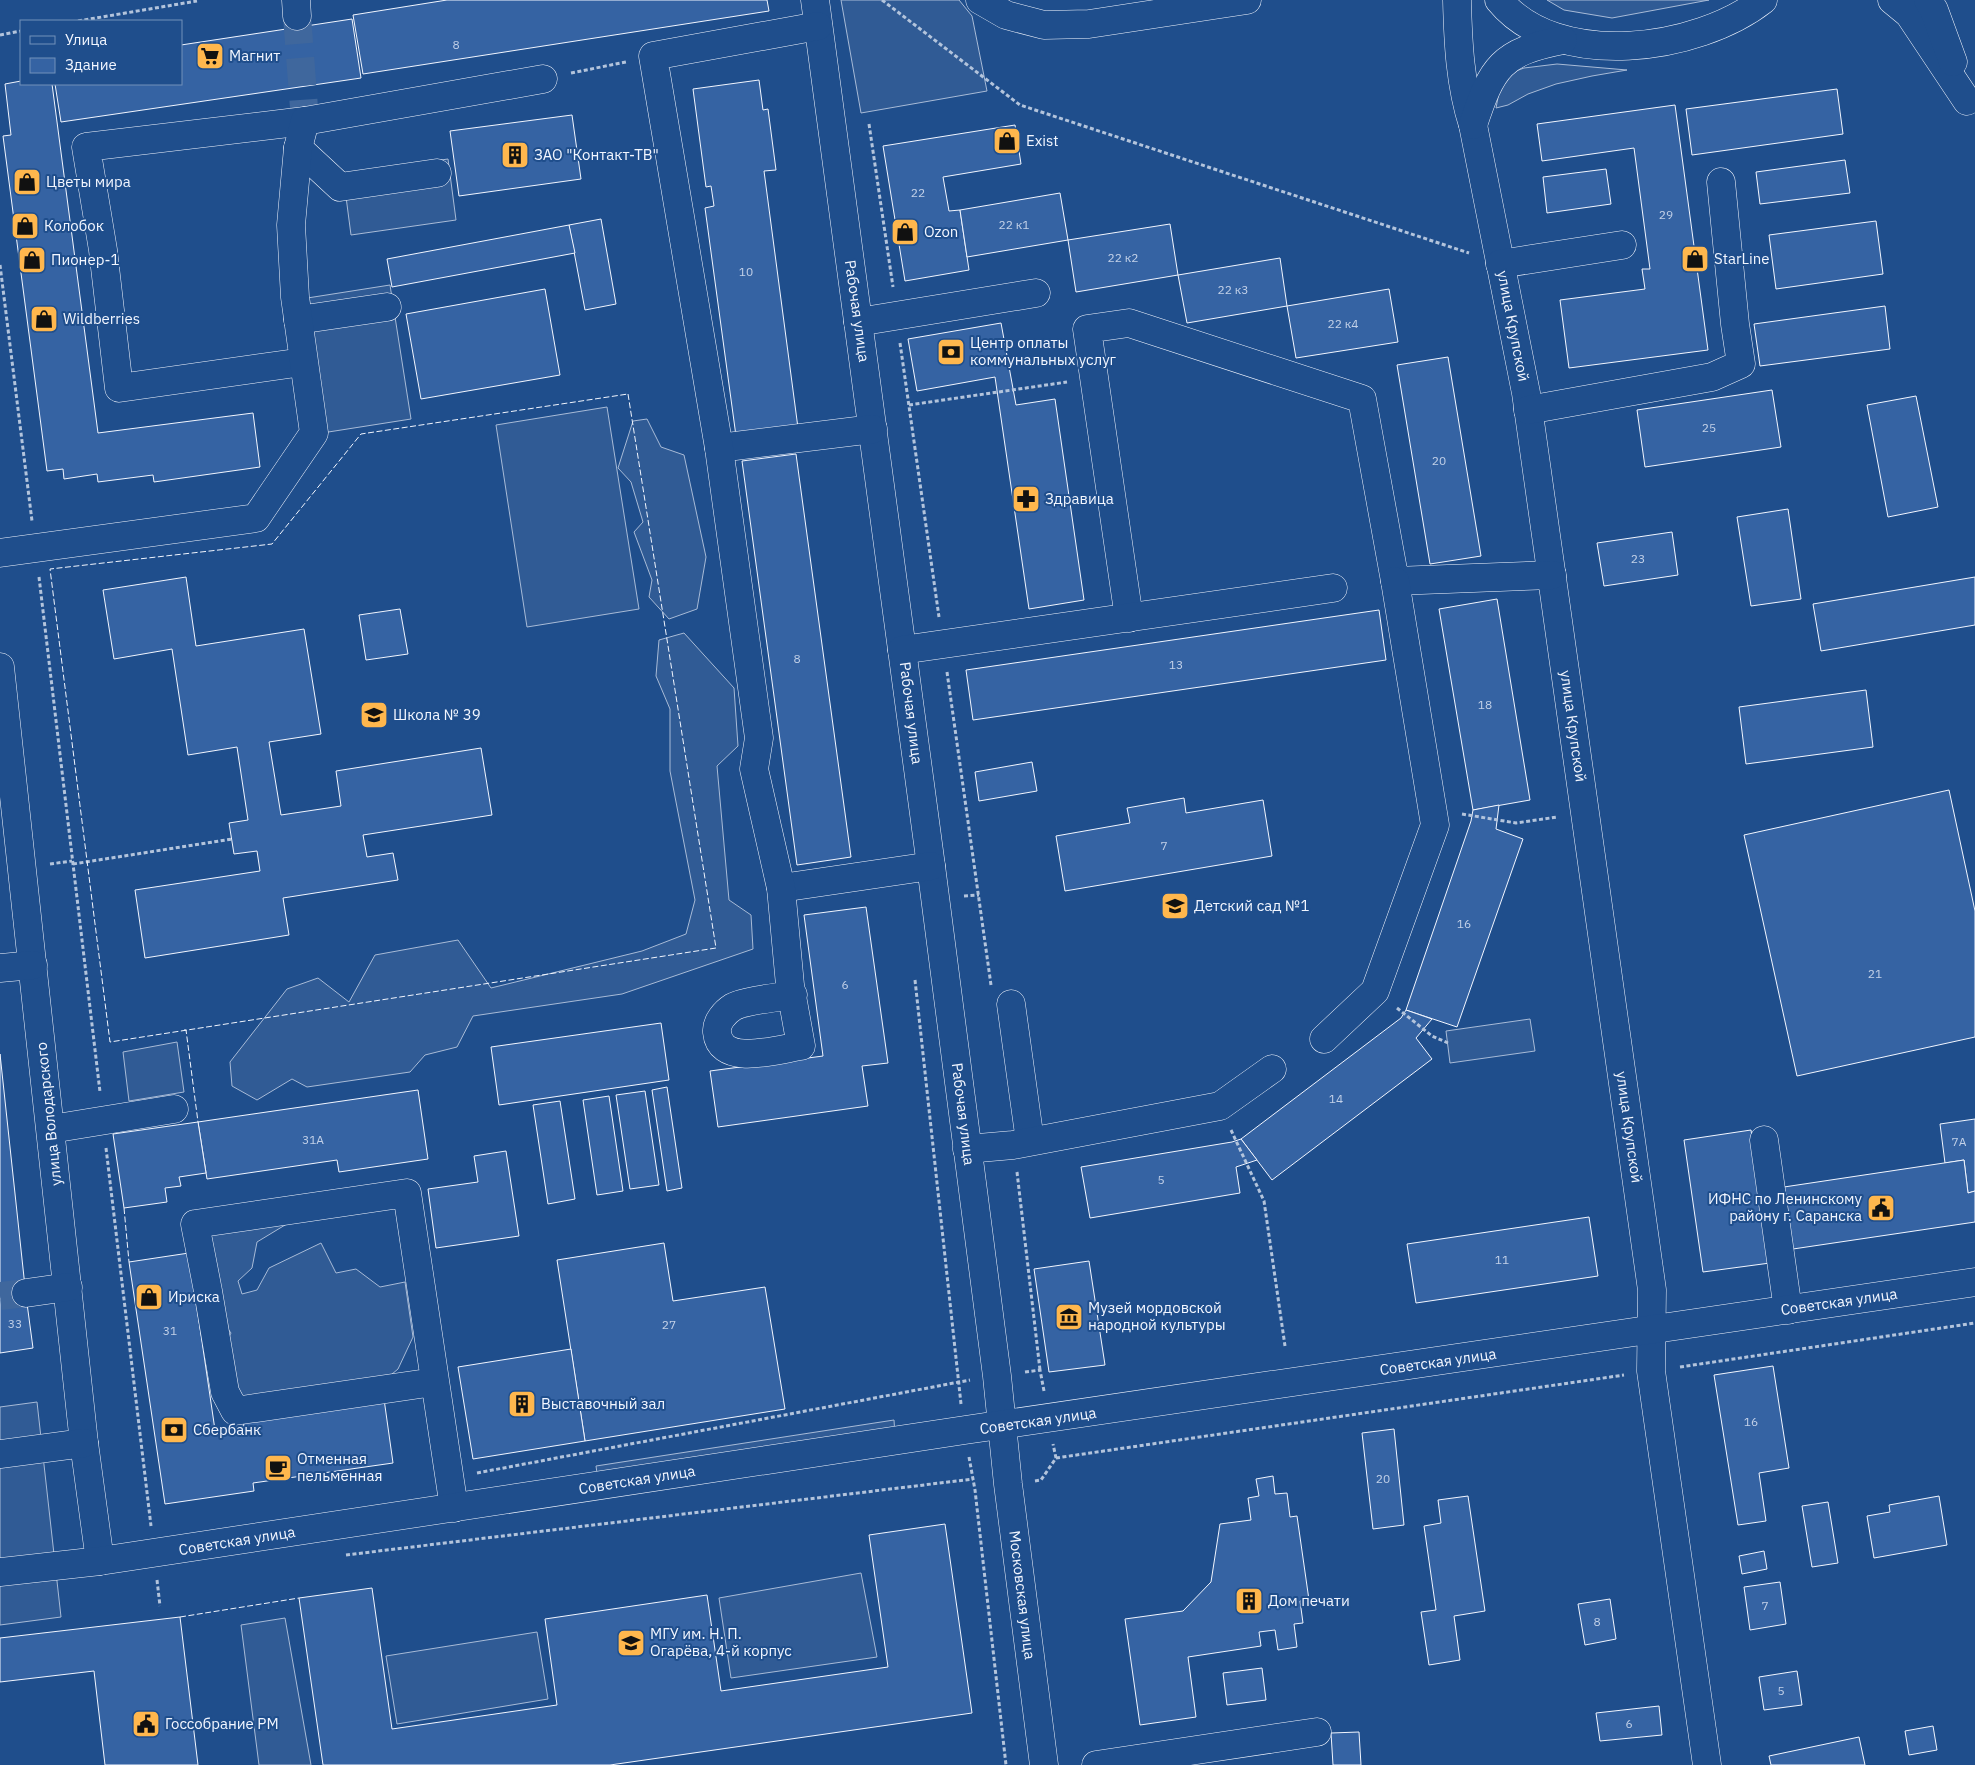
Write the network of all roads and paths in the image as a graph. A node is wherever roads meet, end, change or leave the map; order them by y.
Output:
1 (197, 0) edge
2 (202, 0) edge
3 (882, 0) edge
4 (980, 0) edge
5 (1247, 0) edge
6 (1457, 0) edge
7 (1499, 0) edge
8 (1763, 0) edge
9 (1892, 0) edge
10 (1928, 0) edge
11 (816, 13) edge
12 (84, 20) edge
13 (20, 31) edge
14 (0, 35) edge
15 (1563, 40) junction
16 (653, 56) junction
17 (543, 79) joint
18 (1971, 109) edge
19 (305, 121) junction
20 (869, 124) dead end
21 (1473, 125) junction
22 (298, 148) junction
23 (437, 173) dead end
24 (1721, 182) dead end
25 (1622, 245) dead end
26 (1500, 264) junction
27 (0, 265) edge
28 (1036, 293) dead end
29 (387, 307) dead end
30 (897, 316) junction
31 (298, 320) junction
32 (858, 322) junction
33 (303, 362) junction
34 (1094, 378) junction
35 (909, 405) junction
36 (1528, 410) junction
37 (873, 429) junction
38 (719, 448) junction
39 (36, 549) junction
40 (0, 553) edge
41 (1552, 575) junction
42 (1395, 581) junction
43 (1333, 588) dead end
44 (1128, 618) junction
45 (943, 644) junction
46 (902, 650) junction
47 (0, 668) edge
48 (1433, 809) junction
49 (1585, 814) junction
50 (232, 839) dead end
51 (73, 864) junction
52 (931, 866) junction
53 (781, 888) junction
54 (33, 965) junction
55 (0, 968) edge
56 (1375, 991) junction
57 (793, 995) dead end
58 (1002, 998) joint
59 (1324, 1039) dead end
60 (1448, 1043) dead end
61 (1272, 1070) dead end
62 (1220, 1106) junction
63 (174, 1109) dead end
64 (103, 1120) junction
65 (51, 1129) junction
66 (1764, 1140) dead end
67 (1022, 1143) junction
68 (967, 1149) junction
69 (1975, 1282) edge
70 (68, 1287) junction
71 (26, 1293) tunnel mouth
72 (1788, 1310) junction
73 (1975, 1323) edge
74 (1651, 1330) junction
75 (1285, 1346) dead end
76 (1040, 1370) dead end
77 (1651, 1372) junction
78 (434, 1382) junction
79 (958, 1382) dead end
80 (1001, 1426) junction
81 (84, 1443) junction
82 (0, 1454) edge
83 (1056, 1458) dead end
84 (449, 1478) junction
85 (973, 1479) dead end
86 (454, 1508) junction
87 (160, 1521) dead end
88 (150, 1522) junction
89 (154, 1553) junction
90 (344, 1555) dead end
91 (100, 1561) junction
92 (0, 1572) edge
93 (160, 1606) dead end
94 (1317, 1732) dead end
95 (1044, 1765) edge
96 (1096, 1765) edge
97 (1707, 1765) edge

1 - 2 path
1 - 12 path
3 - 26 path
4 - 5 street
6 - 21 street, улица Крупской
7 - 15 street
8 - 15 street
9 - 18 street
10 - 18 street
11 - 16 street
11 - 32 street, Рабочая улица
13 - 14 path
15 - 21 street
16 - 17 path
16 - 38 street
17 - 19 street
19 - 22 street
19 - 33 street
20 - 30 path
21 - 26 street, улица Крупской
22 - 23 street
22 - 31 street
24 - 36 street
25 - 26 street
26 - 36 street, улица Крупской
27 - 39 path
28 - 30 street
29 - 31 street
30 - 32 street
30 - 35 path
31 - 33 street
32 - 37 street, Рабочая улица
33 - 39 street
34 - 35 path
34 - 42 street
34 - 44 street
35 - 45 path
36 - 41 street, улица Крупской
37 - 38 street
37 - 46 street, Рабочая улица
38 - 53 street
39 - 40 street
39 - 51 path
41 - 42 street
41 - 49 street, улица Крупской
42 - 48 street
43 - 44 street
44 - 45 street
45 - 46 street
45 - 58 path
46 - 52 street, Рабочая улица
47 - 54 street, улица Володарского
48 - 49 path
48 - 56 street
49 - 74 street, улица Крупской
50 - 51 path
51 - 64 path
52 - 53 street
52 - 68 street, Рабочая улица
53 - 57 street
54 - 55 street
54 - 65 street, улица Володарского
56 - 59 street
56 - 60 path
58 - 67 street
61 - 62 street
62 - 67 street
62 - 75 path
63 - 64 street
64 - 65 street
64 - 88 path
65 - 70 street, улица Володарского
66 - 72 street
67 - 68 street
67 - 76 path
68 - 80 street, Рабочая улица
69 - 72 street, Советская улица
70 - 71 street
70 - 81 street, улица Володарского
72 - 74 street, Советская улица
73 - 77 path
74 - 77 street, улица Крупской
74 - 80 street, Советская улица
77 - 83 path
77 - 97 street, улица Крупской
78 - 78 street
78 - 84 street
79 - 84 path
80 - 86 street, Советская улица
80 - 95 street, Московская улица
81 - 82 street
81 - 91 street, улица Володарского
84 - 86 street
85 - 90 path
86 - 89 street, Советская улица
87 - 88 path
88 - 89 path
89 - 91 street, Советская улица
89 - 93 path
91 - 92 street, Советская улица
94 - 96 street

